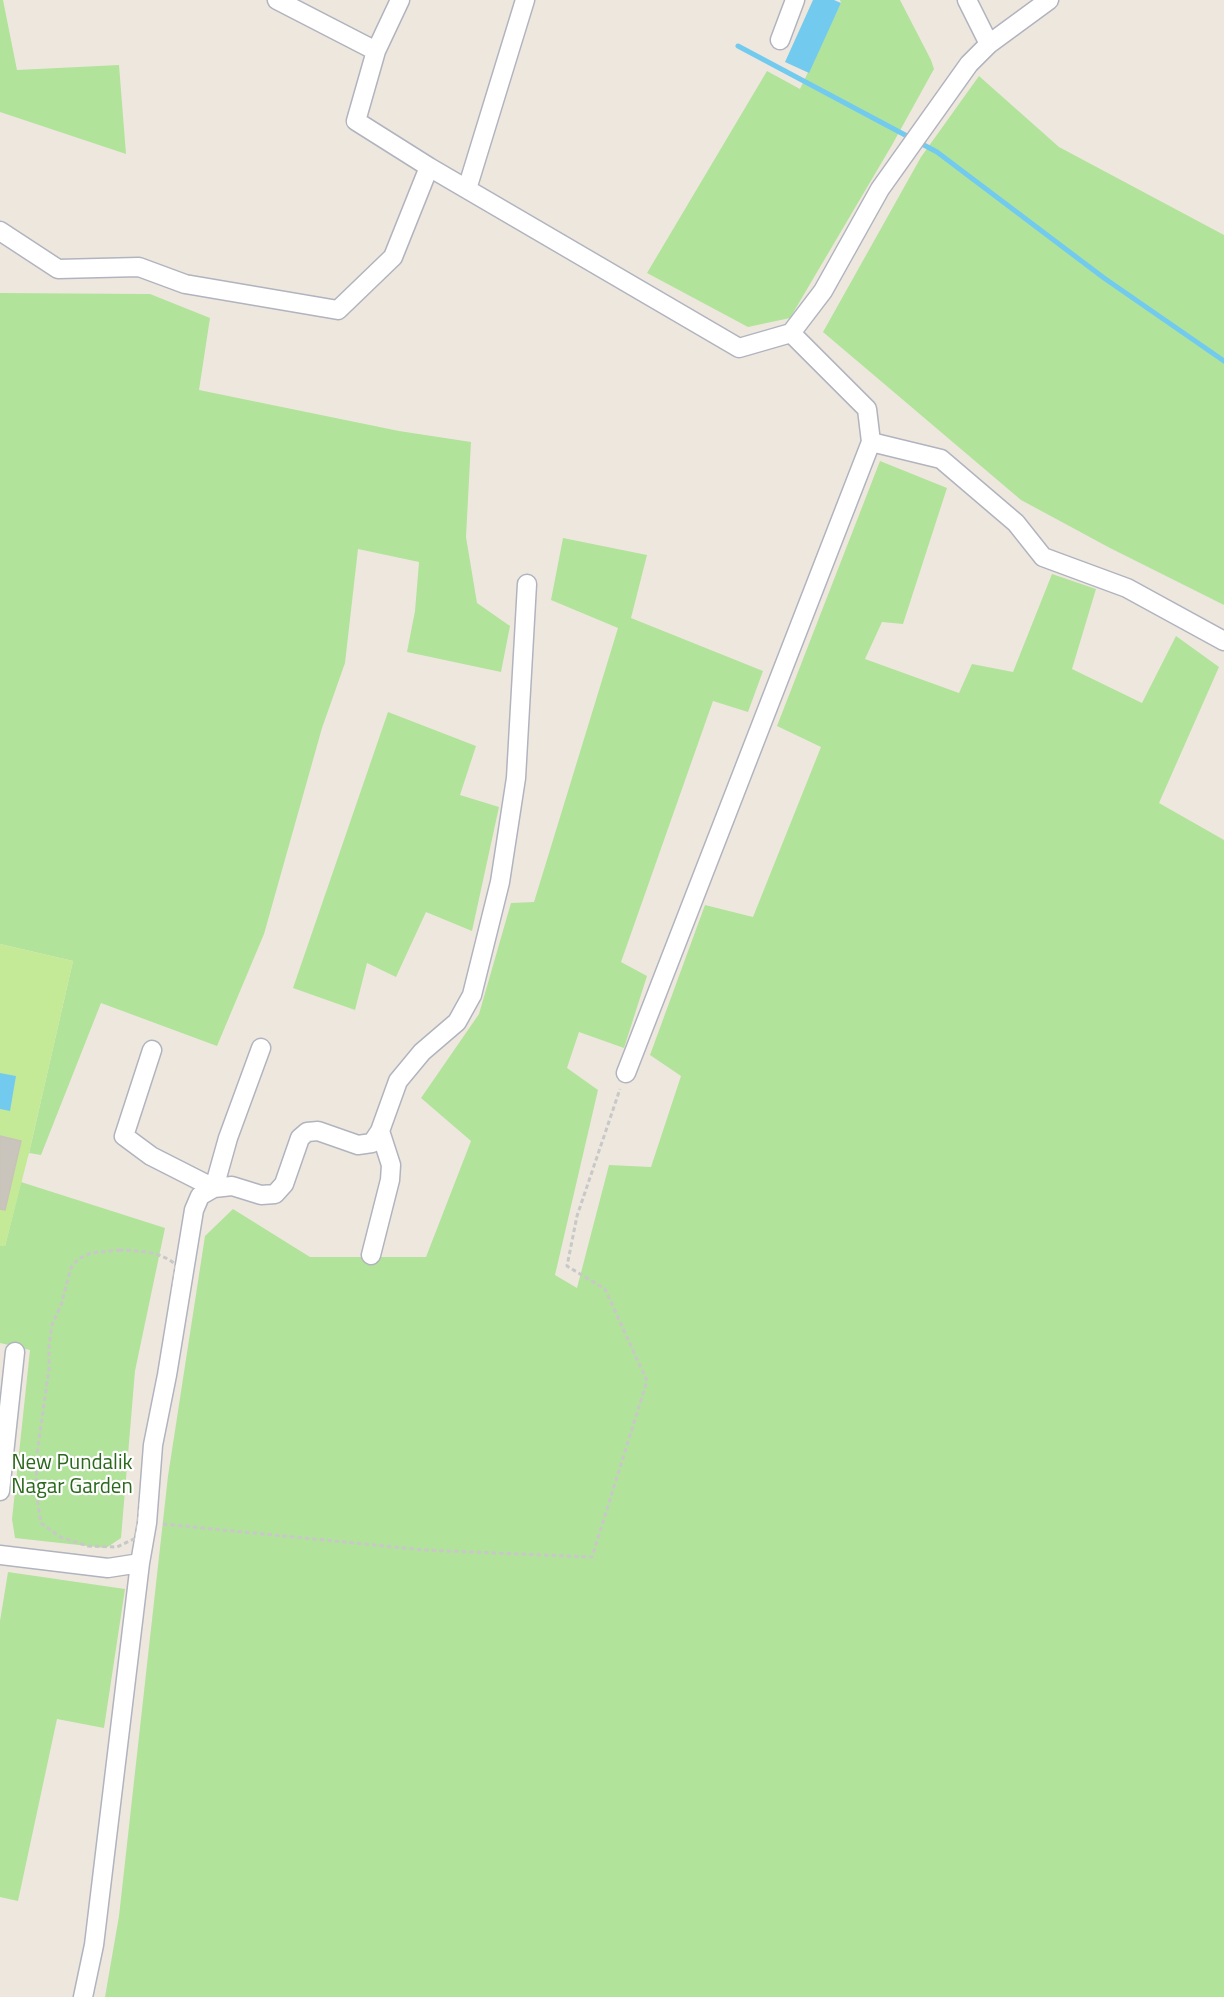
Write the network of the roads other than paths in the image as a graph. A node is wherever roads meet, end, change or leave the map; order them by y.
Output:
1 (277, 0) edge
2 (400, 0) edge
3 (525, 0) edge
4 (795, 0) edge
5 (968, 0) edge
6 (1049, 0) edge
7 (780, 40) dead end
8 (989, 44) junction
9 (376, 51) junction
10 (429, 166) junction
11 (467, 189) junction
12 (0, 231) edge
13 (791, 333) junction
14 (871, 442) junction
15 (527, 584) dead end
16 (1224, 642) edge
17 (261, 1048) dead end
18 (152, 1050) dead end
19 (626, 1073) road end
20 (380, 1131) junction
21 (214, 1188) junction
22 (371, 1255) dead end
23 (15, 1352) dead end
24 (0, 1491) edge
25 (0, 1555) edge
26 (140, 1563) junction
27 (83, 1997) edge

1 - 9 street
2 - 9 street
3 - 11 street
4 - 7 street
5 - 8 street
6 - 8 street
8 - 13 street
9 - 10 street
10 - 11 street
10 - 12 street
11 - 13 street
13 - 14 street
14 - 16 street
14 - 19 street
15 - 20 street
17 - 21 street
18 - 21 street
20 - 21 street
20 - 22 street
21 - 26 street
23 - 24 street
25 - 26 street
26 - 27 street

